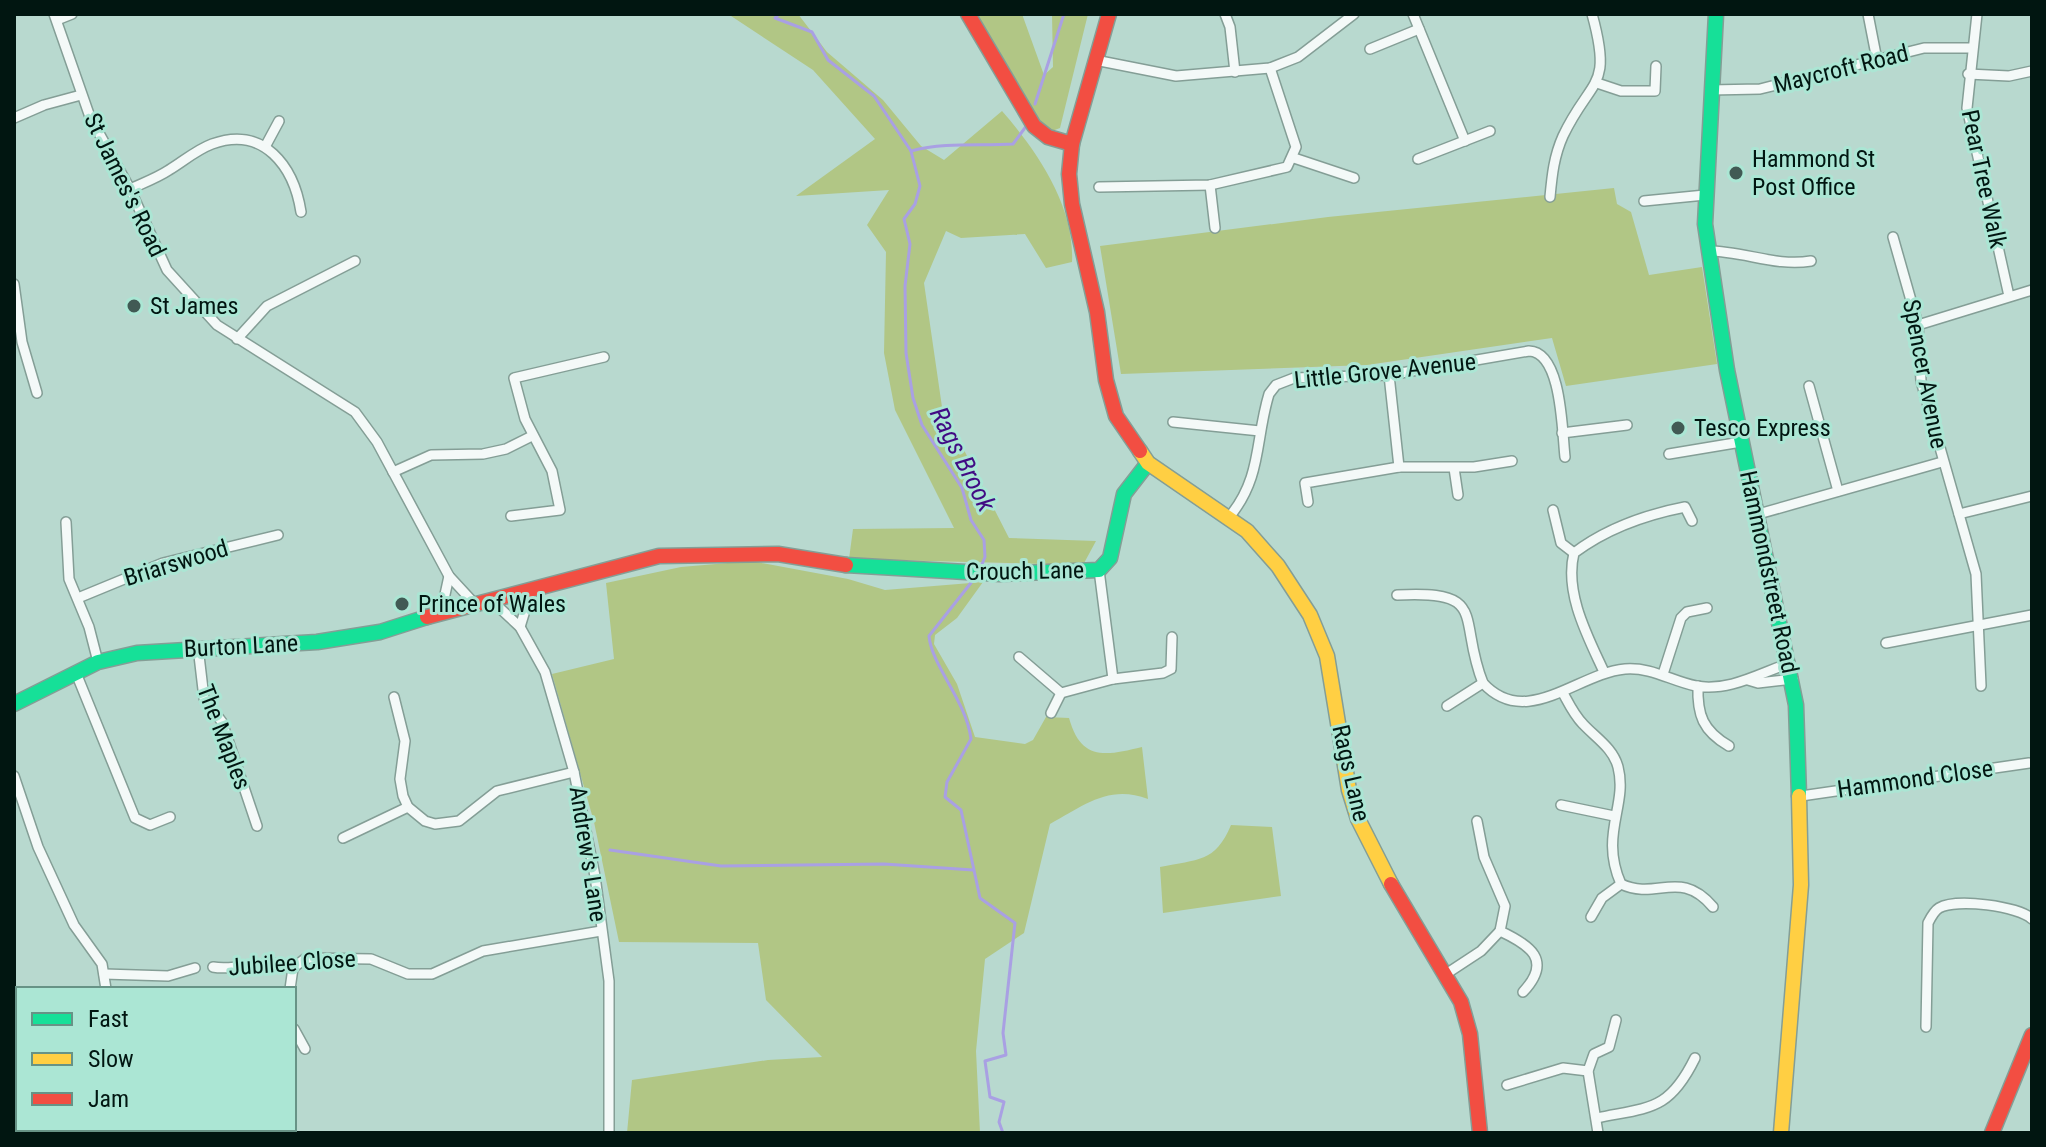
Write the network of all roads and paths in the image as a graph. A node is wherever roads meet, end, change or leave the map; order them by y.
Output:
1 (72, 14) edge
2 (968, 14) edge
3 (1109, 14) edge
4 (1225, 14) edge
5 (1413, 14) edge
6 (1592, 14) edge
7 (1716, 14) edge
8 (1868, 14) edge
9 (1977, 14) edge
10 (1347, 16) edge
11 (56, 17) edge
12 (1419, 29) junction
13 (1971, 48) junction
14 (1370, 49) dead end
15 (1095, 60) junction
16 (1877, 60) junction
17 (1656, 66) dead end
18 (1270, 68) junction
19 (2032, 71) edge
20 (1235, 72) junction
21 (1968, 74) junction
22 (1597, 83) junction
23 (1710, 90) junction
24 (81, 95) junction
25 (14, 118) edge
26 (279, 121) dead end
27 (1490, 131) dead end
28 (1465, 141) junction
29 (1072, 144) junction
30 (265, 147) junction
31 (1294, 158) junction
32 (1418, 159) dead end
33 (1354, 178) dead end
34 (1210, 185) junction
35 (1099, 187) dead end
36 (130, 189) junction
37 (1705, 195) junction
38 (1550, 197) dead end
39 (1644, 201) dead end
40 (301, 212) dead end
41 (1215, 228) dead end
42 (1893, 237) dead end
43 (1708, 251) junction
44 (355, 261) dead end
45 (1811, 261) dead end
46 (14, 284) edge
47 (2032, 290) edge
48 (2009, 296) junction
49 (1918, 325) junction
50 (237, 339) junction
51 (604, 357) dead end
52 (1267, 374) dead end
53 (1389, 375) junction
54 (1276, 385) junction
55 (1809, 386) dead end
56 (37, 393) dead end
57 (1173, 422) dead end
58 (1627, 425) dead end
59 (1260, 431) junction
60 (1562, 433) junction
61 (532, 436) junction
62 (1741, 442) junction
63 (1669, 454) dead end
64 (1565, 457) dead end
65 (1512, 461) dead end
66 (1942, 462) junction
67 (1148, 463) junction
68 (1399, 467) junction
69 (1454, 468) junction
70 (393, 472) junction
71 (1838, 491) junction
72 (1458, 495) dead end
73 (2032, 496) edge
74 (1308, 502) dead end
75 (1553, 510) dead end
76 (1959, 514) junction
77 (1755, 515) junction
78 (511, 516) dead end
79 (1230, 516) junction
80 (1692, 521) dead end
81 (66, 522) dead end
82 (278, 535) dead end
83 (1574, 553) junction
84 (1099, 570) junction
85 (449, 576) junction
86 (531, 591) junction
87 (1397, 595) dead end
88 (78, 598) junction
89 (490, 599) junction
90 (473, 602) junction
91 (1707, 608) dead end
92 (441, 613) junction
93 (2032, 615) edge
94 (1979, 624) junction
95 (520, 627) junction
96 (1172, 637) dead end
97 (1886, 643) dead end
98 (198, 647) junction
99 (1019, 657) dead end
100 (98, 662) junction
101 (1790, 663) junction
102 (1604, 672) junction
103 (76, 673) junction
104 (1663, 674) junction
105 (1113, 679) junction
106 (1793, 679) junction
107 (1748, 680) junction
108 (1483, 683) junction
109 (1698, 686) junction
110 (1981, 686) dead end
111 (1061, 693) junction
112 (1563, 693) junction
113 (394, 697) dead end
114 (14, 704) edge
115 (1447, 706) dead end
116 (1051, 713) dead end
117 (1729, 746) dead end
118 (2029, 763) dead end
119 (574, 772) junction
120 (14, 776) edge
121 (1801, 796) junction
122 (1561, 805) dead end
123 (408, 807) junction
124 (1614, 816) junction
125 (170, 817) dead end
126 (1477, 821) dead end
127 (257, 826) dead end
128 (343, 838) dead end
129 (1621, 884) junction
130 (1713, 907) dead end
131 (1591, 917) dead end
132 (2032, 919) edge
133 (601, 931) junction
134 (1500, 931) junction
135 (213, 967) dead end
136 (195, 968) dead end
137 (293, 968) junction
138 (104, 974) junction
139 (1446, 974) junction
140 (106, 987) edge
141 (290, 987) edge
142 (1523, 992) dead end
143 (1616, 1020) dead end
144 (1926, 1027) dead end
145 (2032, 1035) edge
146 (296, 1036) edge
147 (305, 1049) dead end
148 (1695, 1058) dead end
149 (1588, 1071) junction
150 (1507, 1085) dead end
151 (1597, 1118) junction
152 (609, 1133) edge
153 (1480, 1133) edge
154 (1598, 1133) edge
155 (1781, 1133) edge
156 (1992, 1133) edge

1 - 11 street
2 - 29 street
3 - 15 street
4 - 20 street
5 - 12 street
6 - 22 street
7 - 23 street, Hammondstreet Road
8 - 16 street
9 - 13 street, Pear Tree Walk
10 - 18 street
11 - 24 street, St James's Road
12 - 14 street
12 - 28 street
13 - 16 street, Maycroft Road
13 - 21 street, Pear Tree Walk
15 - 20 street
15 - 29 street
16 - 23 street, Maycroft Road
17 - 22 street
18 - 20 street
18 - 31 street
19 - 21 street
21 - 48 street, Pear Tree Walk
22 - 38 street
23 - 37 street, Hammondstreet Road
24 - 25 street
24 - 36 street, St James's Road
26 - 30 street
27 - 28 street
28 - 32 street
29 - 67 street
30 - 36 street
30 - 40 street
31 - 33 street
31 - 34 street
34 - 35 street
34 - 41 street
36 - 50 street, St James's Road
37 - 39 street
37 - 43 street, Hammondstreet Road
42 - 49 street, Spencer Avenue
43 - 45 street
43 - 62 street, Hammondstreet Road
44 - 50 street
46 - 56 street
47 - 48 street
48 - 49 street
49 - 66 street, Spencer Avenue
50 - 70 street, St James's Road
51 - 61 street
52 - 54 street, Little Grove Avenue
53 - 54 street, Little Grove Avenue
53 - 60 street, Little Grove Avenue
53 - 68 street
54 - 59 street, Little Grove Avenue
55 - 71 street
57 - 59 street
58 - 60 street
59 - 79 street, Little Grove Avenue
60 - 64 street
61 - 70 street
61 - 78 street
62 - 63 street
62 - 77 street, Hammondstreet Road
65 - 69 street
66 - 71 street
66 - 76 street, Spencer Avenue
67 - 79 street, Rags Lane
67 - 84 street, Crouch Lane
68 - 69 street
68 - 74 street
69 - 72 street
70 - 85 street, St James's Road
71 - 77 street
73 - 76 street
75 - 83 street
76 - 94 street, Spencer Avenue
77 - 101 street, Hammondstreet Road
79 - 139 street, Rags Lane
80 - 83 street
81 - 88 street
82 - 88 street, Briarswood
83 - 102 street
84 - 86 street, Crouch Lane
84 - 105 street
85 - 90 street, St James's Road
85 - 92 street
86 - 89 street, Crouch Lane
86 - 95 street
87 - 108 street
88 - 100 street
89 - 90 street, Crouch Lane
89 - 95 street, Andrew's Lane
90 - 92 street, Burton Lane
91 - 104 street
92 - 98 street, Burton Lane
93 - 94 street
94 - 97 street
94 - 110 street, Spencer Avenue
95 - 119 street, Andrew's Lane
96 - 105 street
98 - 100 street, Burton Lane
98 - 127 street, The Maples
99 - 111 street
100 - 103 street, Burton Lane
101 - 106 street, Hammondstreet Road
101 - 107 street
102 - 104 street
102 - 112 street
103 - 114 street, Burton Lane
103 - 125 street
104 - 109 street
105 - 111 street
106 - 107 street
106 - 121 street, Hammondstreet Road
107 - 109 street
108 - 112 street
108 - 115 street
109 - 117 street
111 - 116 street
112 - 124 street
113 - 123 street
118 - 121 street, Hammond Close
119 - 123 street
119 - 133 street, Andrew's Lane
120 - 138 street
121 - 155 street, Hammondstreet Road
122 - 124 street
123 - 128 street
124 - 129 street
126 - 134 street
129 - 130 street
129 - 131 street
132 - 144 street
133 - 137 street, Jubilee Close
133 - 152 street, Andrew's Lane
134 - 139 street
134 - 142 street
135 - 137 street, Jubilee Close
136 - 138 street, Jubilee Close
137 - 141 street
138 - 140 street
139 - 153 street, Rags Lane
143 - 149 street
145 - 156 street
146 - 147 street
148 - 151 street
149 - 150 street
149 - 151 street
151 - 154 street

